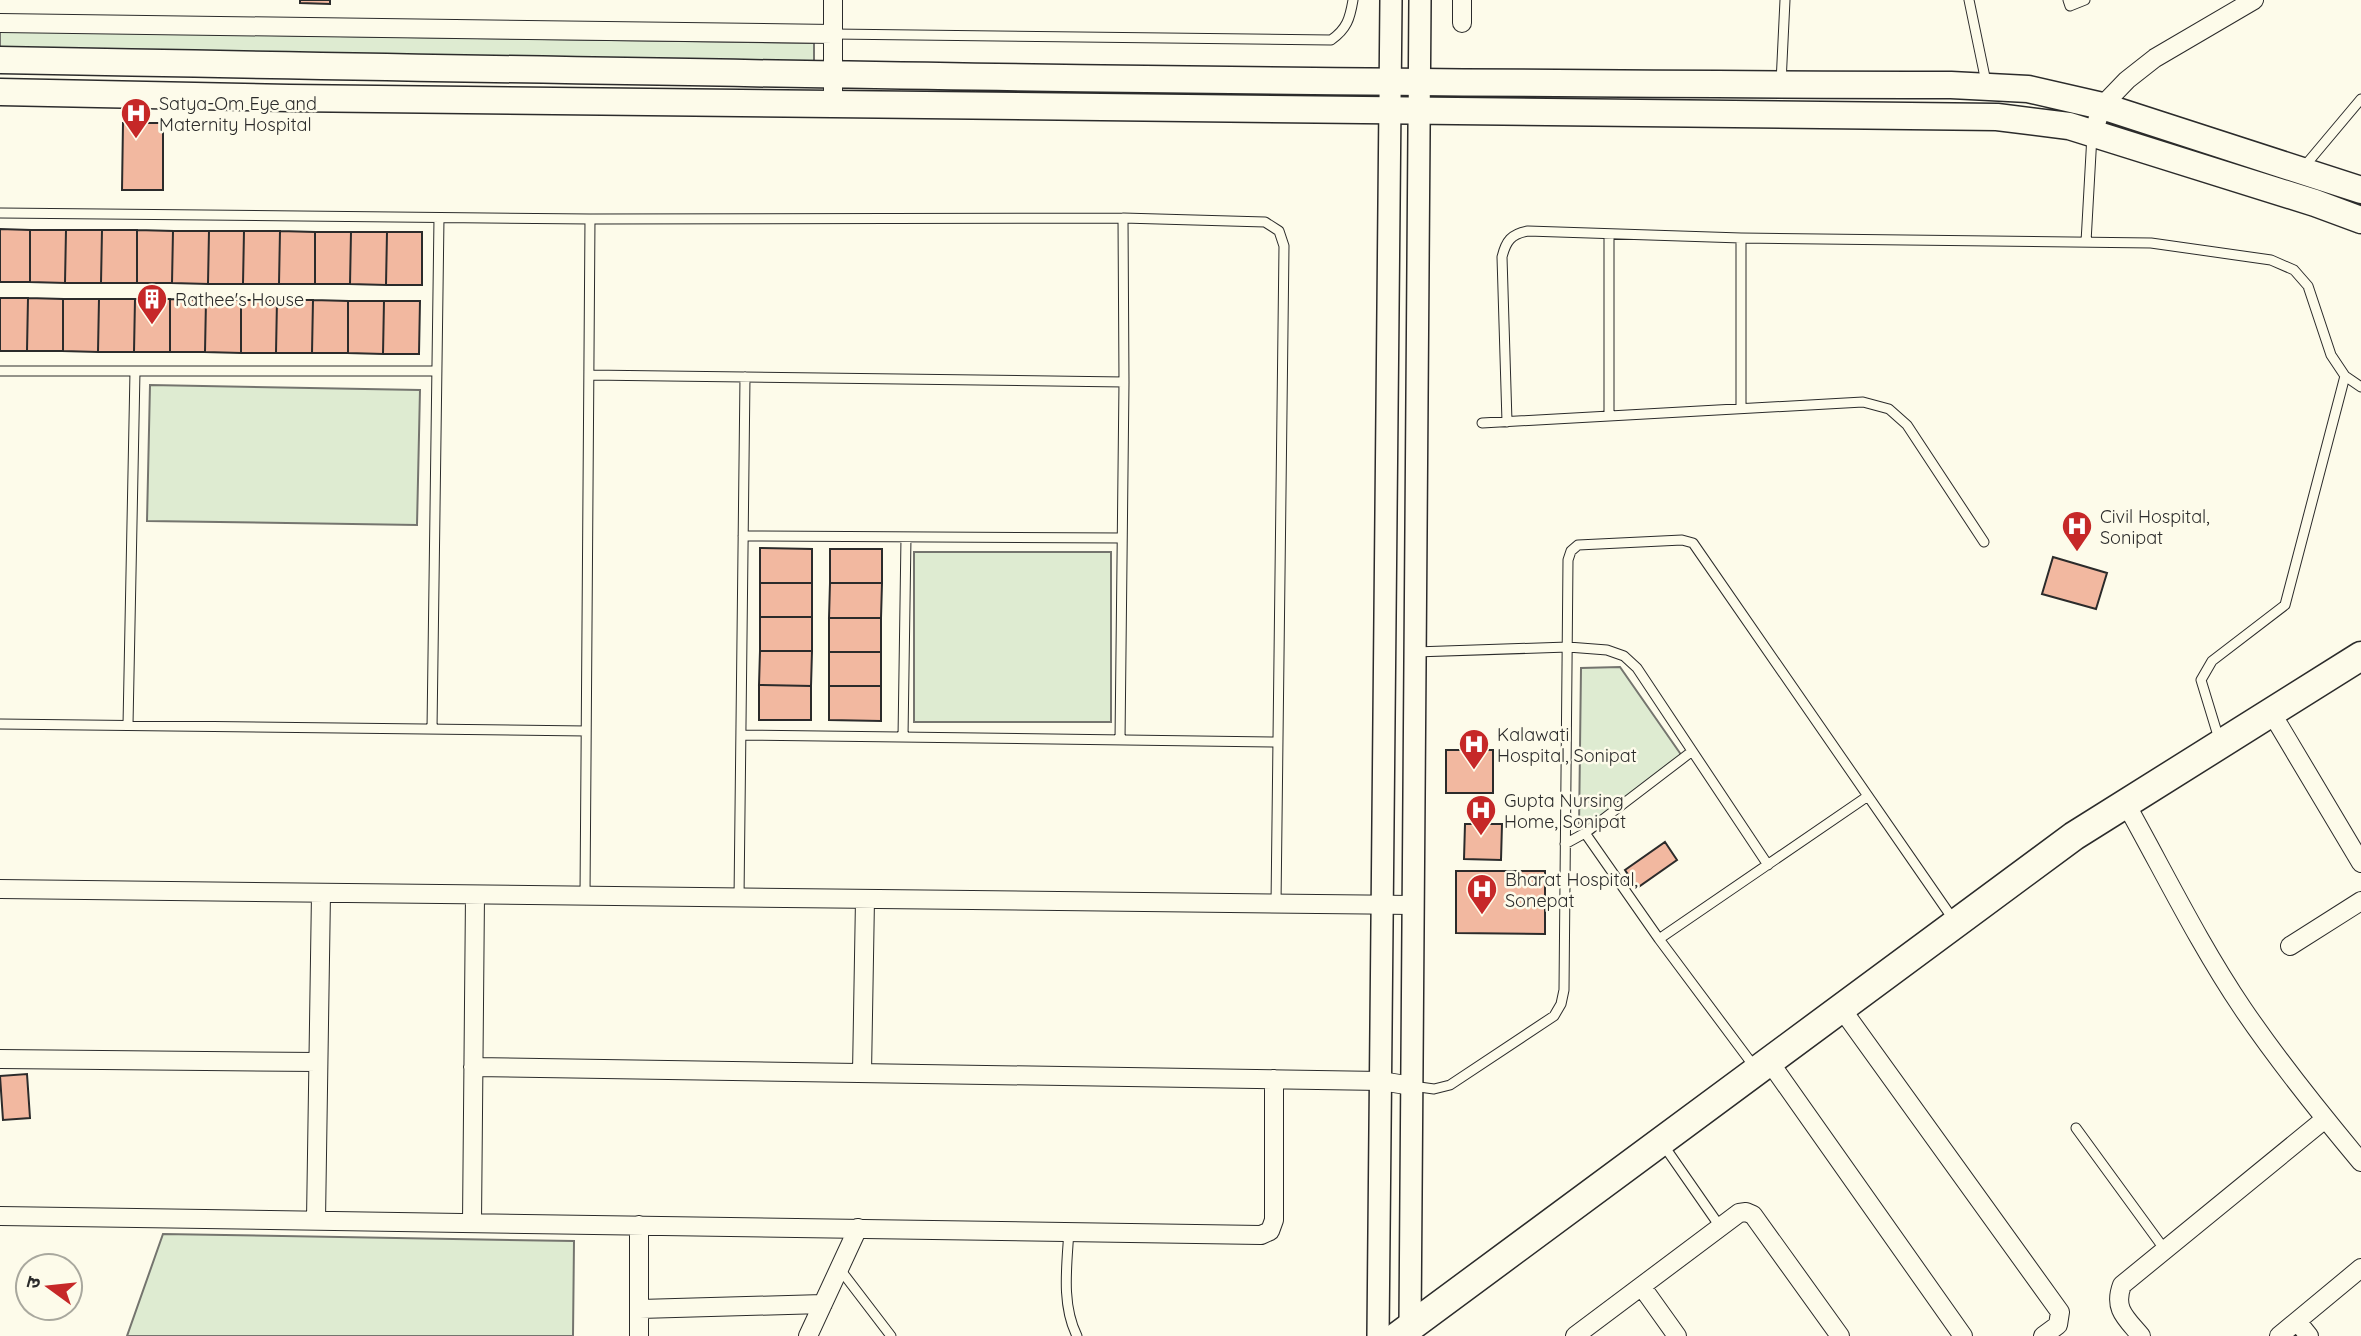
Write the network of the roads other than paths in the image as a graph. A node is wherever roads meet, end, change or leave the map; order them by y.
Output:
1 (833, 0) edge
2 (1353, 0) edge
3 (1391, 0) edge
4 (1420, 0) edge
5 (1462, 0) edge
6 (1785, 0) edge
7 (2068, 0) edge
8 (2085, 0) edge
9 (2254, 0) edge
10 (1972, 1) edge
11 (0, 23) edge
12 (1462, 23) dead end
13 (833, 34) junction
14 (0, 60) edge
15 (834, 76) junction
16 (1390, 83) junction
17 (1419, 83) junction
18 (1780, 85) junction
19 (1987, 88) junction
20 (0, 92) edge
21 (2361, 99) edge
22 (834, 104) junction
23 (2102, 106) junction
24 (1390, 110) junction
25 (1419, 110) junction
26 (2092, 133) junction
27 (2302, 169) junction
28 (2361, 190) edge
29 (0, 213) edge
30 (439, 218) junction
31 (1123, 218) junction
32 (590, 219) junction
33 (2361, 220) edge
34 (1609, 233) junction
35 (1741, 237) junction
36 (2087, 242) junction
37 (0, 371) edge
38 (135, 371) junction
39 (437, 371) junction
40 (589, 375) junction
41 (2345, 376) junction
42 (745, 377) junction
43 (1124, 382) junction
44 (2361, 387) edge
45 (1741, 408) junction
46 (1609, 416) junction
47 (1507, 422) junction
48 (1482, 423) dead end
49 (743, 536) junction
50 (906, 537) junction
51 (1122, 538) junction
52 (1984, 542) dead end
53 (1568, 647) junction
54 (1415, 652) junction
55 (2361, 656) edge
56 (2272, 712) junction
57 (0, 723) edge
58 (128, 725) junction
59 (432, 729) junction
60 (586, 731) junction
61 (741, 735) junction
62 (903, 737) junction
63 (1120, 740) junction
64 (1278, 742) junction
65 (2221, 744) junction
66 (1690, 752) junction
67 (1868, 796) junction
68 (2126, 804) junction
69 (1585, 832) junction
70 (1565, 844) junction
71 (2361, 863) edge
72 (1768, 865) junction
73 (0, 890) edge
74 (321, 893) junction
75 (475, 895) junction
76 (585, 896) junction
77 (739, 898) junction
78 (865, 899) junction
79 (2361, 901) edge
80 (1276, 904) junction
81 (1382, 905) junction
82 (1413, 905) junction
83 (1956, 924) junction
84 (1659, 939) junction
85 (2290, 946) dead end
86 (1841, 1008) junction
87 (0, 1059) edge
88 (318, 1062) junction
89 (1763, 1066) junction
90 (473, 1067) junction
91 (862, 1073) junction
92 (1274, 1079) junction
93 (1381, 1080) junction
94 (1412, 1086) junction
95 (2325, 1119) junction
96 (2076, 1128) dead end
97 (1661, 1142) junction
98 (2361, 1163) edge
99 (0, 1216) edge
100 (316, 1220) junction
101 (472, 1222) junction
102 (639, 1225) junction
103 (858, 1228) junction
104 (1721, 1228) junction
105 (1069, 1230) junction
106 (2165, 1250) junction
107 (839, 1268) junction
108 (2361, 1268) edge
109 (1642, 1287) junction
110 (822, 1304) junction
111 (640, 1309) junction
112 (2297, 1321) junction
113 (1404, 1331) edge
114 (639, 1336) edge
115 (808, 1336) edge
116 (891, 1336) edge
117 (1077, 1336) edge
118 (1378, 1336) edge
119 (1574, 1336) edge
120 (1677, 1336) edge
121 (1840, 1336) edge
122 (1964, 1336) edge
123 (2043, 1336) edge
124 (2141, 1336) edge
125 (2279, 1336) edge
126 (2309, 1336) edge

1 - 13 street
2 - 13 lane
3 - 16 street
4 - 17 street
5 - 12 street
6 - 18 lane
7 - 8 lane
9 - 23 street
10 - 19 lane
11 - 13 street
13 - 15 street
14 - 15 main road
15 - 16 main road
15 - 22 street
16 - 17 main road
16 - 24 street
17 - 18 main road
17 - 25 street
18 - 19 main road
19 - 23 main road
20 - 22 main road
21 - 27 lane
22 - 24 main road
23 - 26 street
23 - 27 main road
24 - 25 main road
24 - 81 street
25 - 26 main road
25 - 54 street
26 - 33 main road
26 - 36 lane
27 - 28 main road
29 - 30 lane
30 - 32 lane
30 - 39 lane
31 - 32 lane
31 - 43 lane
31 - 64 lane
32 - 40 lane
34 - 35 lane
34 - 46 lane
34 - 47 lane
35 - 36 lane
35 - 45 lane
36 - 41 lane
37 - 38 lane
38 - 39 lane
38 - 58 lane
39 - 59 lane
40 - 42 lane
40 - 60 lane
41 - 44 lane
41 - 65 lane
42 - 43 lane
42 - 49 lane
43 - 51 lane
45 - 46 lane
45 - 52 lane
46 - 47 lane
47 - 48 lane
49 - 50 lane
49 - 61 lane
50 - 51 lane
50 - 62 lane
51 - 63 lane
53 - 54 lane
53 - 66 lane
53 - 67 lane
53 - 70 lane
54 - 82 street
55 - 56 highway
56 - 65 highway
56 - 71 street
57 - 58 lane
58 - 59 lane
59 - 60 lane
60 - 76 lane
61 - 62 lane
61 - 77 lane
62 - 63 lane
63 - 64 lane
64 - 80 lane
65 - 68 highway
66 - 69 lane
66 - 72 lane
67 - 72 lane
67 - 83 lane
68 - 83 highway
68 - 95 street
69 - 70 lane
69 - 84 lane
70 - 94 lane
72 - 84 lane
73 - 74 street
74 - 75 street
74 - 88 street
75 - 76 street
75 - 90 street
76 - 77 street
77 - 78 street
78 - 80 street
78 - 91 street
79 - 85 street
80 - 81 street
81 - 82 street
81 - 93 street
82 - 94 street
83 - 86 highway
84 - 89 lane
86 - 89 highway
86 - 123 street
87 - 88 street
88 - 100 street
89 - 97 highway
89 - 122 street
90 - 91 street
90 - 101 street
91 - 92 street
92 - 93 street
92 - 105 street
93 - 94 street
93 - 118 street
94 - 113 street
95 - 98 street
95 - 106 street
96 - 106 lane
97 - 104 lane
97 - 113 highway
99 - 100 street
100 - 101 street
101 - 102 street
102 - 103 street
102 - 111 street
103 - 105 street
103 - 107 street
104 - 109 street
104 - 121 street
105 - 117 lane
106 - 124 street
107 - 110 street
107 - 116 lane
108 - 112 street
109 - 119 street
109 - 120 street
110 - 111 street
110 - 115 street
111 - 114 street
112 - 125 street
112 - 126 street

